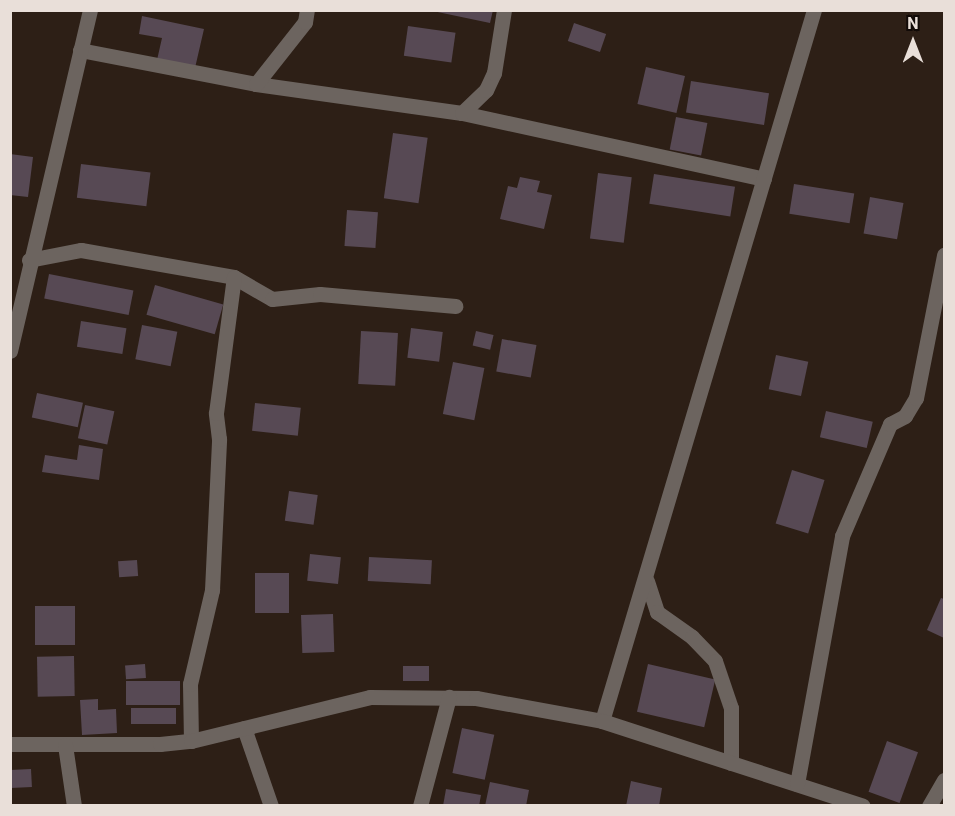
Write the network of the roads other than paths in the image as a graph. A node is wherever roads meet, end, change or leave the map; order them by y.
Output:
1 (90, 10) edge
2 (307, 10) edge
3 (504, 10) edge
4 (814, 10) edge
5 (80, 50) junction
6 (256, 84) junction
7 (462, 113) junction
8 (764, 179) junction
9 (945, 255) edge
10 (29, 260) junction
11 (234, 277) junction
12 (455, 306) dead end
13 (12, 341) edge
14 (646, 578) junction
15 (449, 696) junction
16 (602, 721) junction
17 (244, 728) junction
18 (191, 741) junction
19 (10, 744) edge
20 (65, 745) junction
21 (731, 763) junction
22 (945, 780) edge
23 (797, 784) junction
24 (74, 806) edge
25 (271, 806) edge
26 (420, 806) edge
27 (863, 806) edge
28 (929, 806) edge

1 - 5 street
2 - 6 street
3 - 7 street
4 - 8 street
5 - 6 street
5 - 10 street
6 - 7 street
7 - 8 street
8 - 14 street
9 - 23 street
10 - 11 street
10 - 13 street
11 - 12 street
11 - 18 street
14 - 16 street
14 - 21 street
15 - 16 street
15 - 17 street
15 - 26 street
16 - 21 street
17 - 18 street
17 - 25 street
18 - 20 street
19 - 20 street
20 - 24 street
21 - 23 street
22 - 28 street
23 - 27 street

